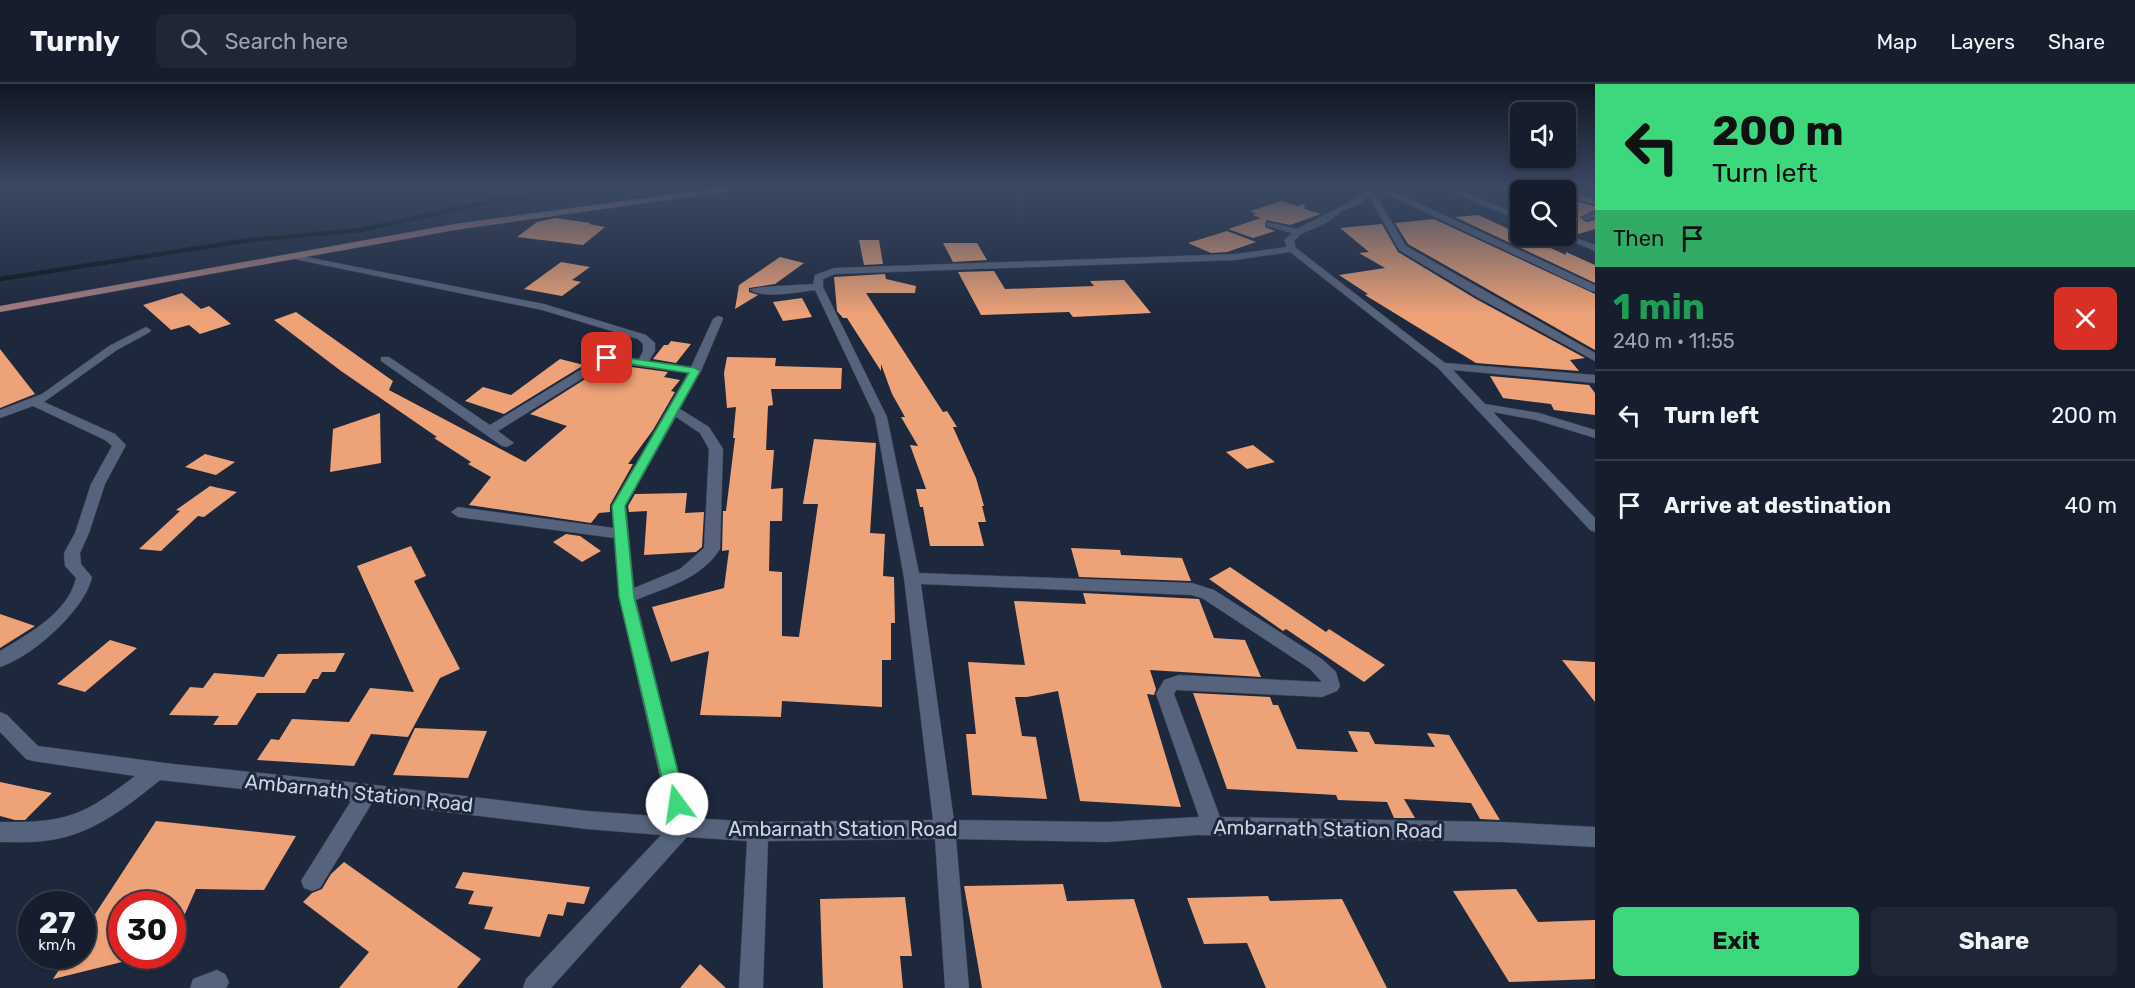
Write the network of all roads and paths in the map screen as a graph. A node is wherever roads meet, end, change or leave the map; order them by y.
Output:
1 (399, 230) edge
2 (437, 230) edge
3 (1292, 230) edge
4 (1302, 230) edge
5 (1392, 230) edge
6 (1470, 230) edge
7 (1298, 232) junction
8 (1576, 241) edge
9 (1595, 248) edge
10 (1292, 249) junction
11 (294, 256) junction
12 (818, 287) junction
13 (1595, 289) edge
14 (755, 290) dead end
15 (0, 299) edge
16 (0, 309) edge
17 (718, 319) dead end
18 (146, 330) dead end
19 (1595, 358) edge
20 (385, 359) dead end
21 (643, 362) junction
22 (1442, 366) junction
23 (695, 371) junction
24 (1595, 379) edge
25 (35, 402) junction
26 (1482, 408) junction
27 (673, 410) junction
28 (0, 414) edge
29 (489, 431) junction
30 (1595, 435) edge
31 (507, 443) dead end
32 (458, 512) dead end
33 (1595, 527) edge
34 (621, 534) junction
35 (912, 578) junction
36 (627, 597) junction
37 (0, 660) edge
38 (0, 720) edge
39 (156, 771) junction
40 (367, 793) junction
41 (682, 827) junction
42 (1213, 827) junction
43 (945, 829) junction
44 (0, 831) edge
45 (758, 832) junction
46 (1595, 837) edge
47 (312, 881) dead end
48 (535, 988) edge
49 (751, 988) edge
50 (957, 988) edge

1 - 15 main road
2 - 11 main road
3 - 7 street
4 - 7 street
5 - 19 street
6 - 13 street
7 - 10 street
8 - 9 street
10 - 12 street
10 - 22 street
11 - 16 main road
11 - 21 street
12 - 14 street
12 - 35 street
17 - 23 street
18 - 25 street
20 - 29 street
21 - 23 street
21 - 29 street
22 - 24 street
22 - 26 street
23 - 27 street
25 - 28 street
25 - 37 street
26 - 30 street
26 - 33 street
27 - 34 street
27 - 36 street
29 - 31 street
32 - 34 street
34 - 36 street
35 - 42 street
35 - 43 street
36 - 41 street
38 - 39 street, Ambarnath Station Road
39 - 40 street, Ambarnath Station Road
39 - 44 street
40 - 41 street, Ambarnath Station Road
40 - 47 street
41 - 45 street, Ambarnath Station Road
41 - 48 street
42 - 43 street, Ambarnath Station Road
42 - 46 street, Ambarnath Station Road
43 - 45 street, Ambarnath Station Road
43 - 50 street
45 - 49 street

